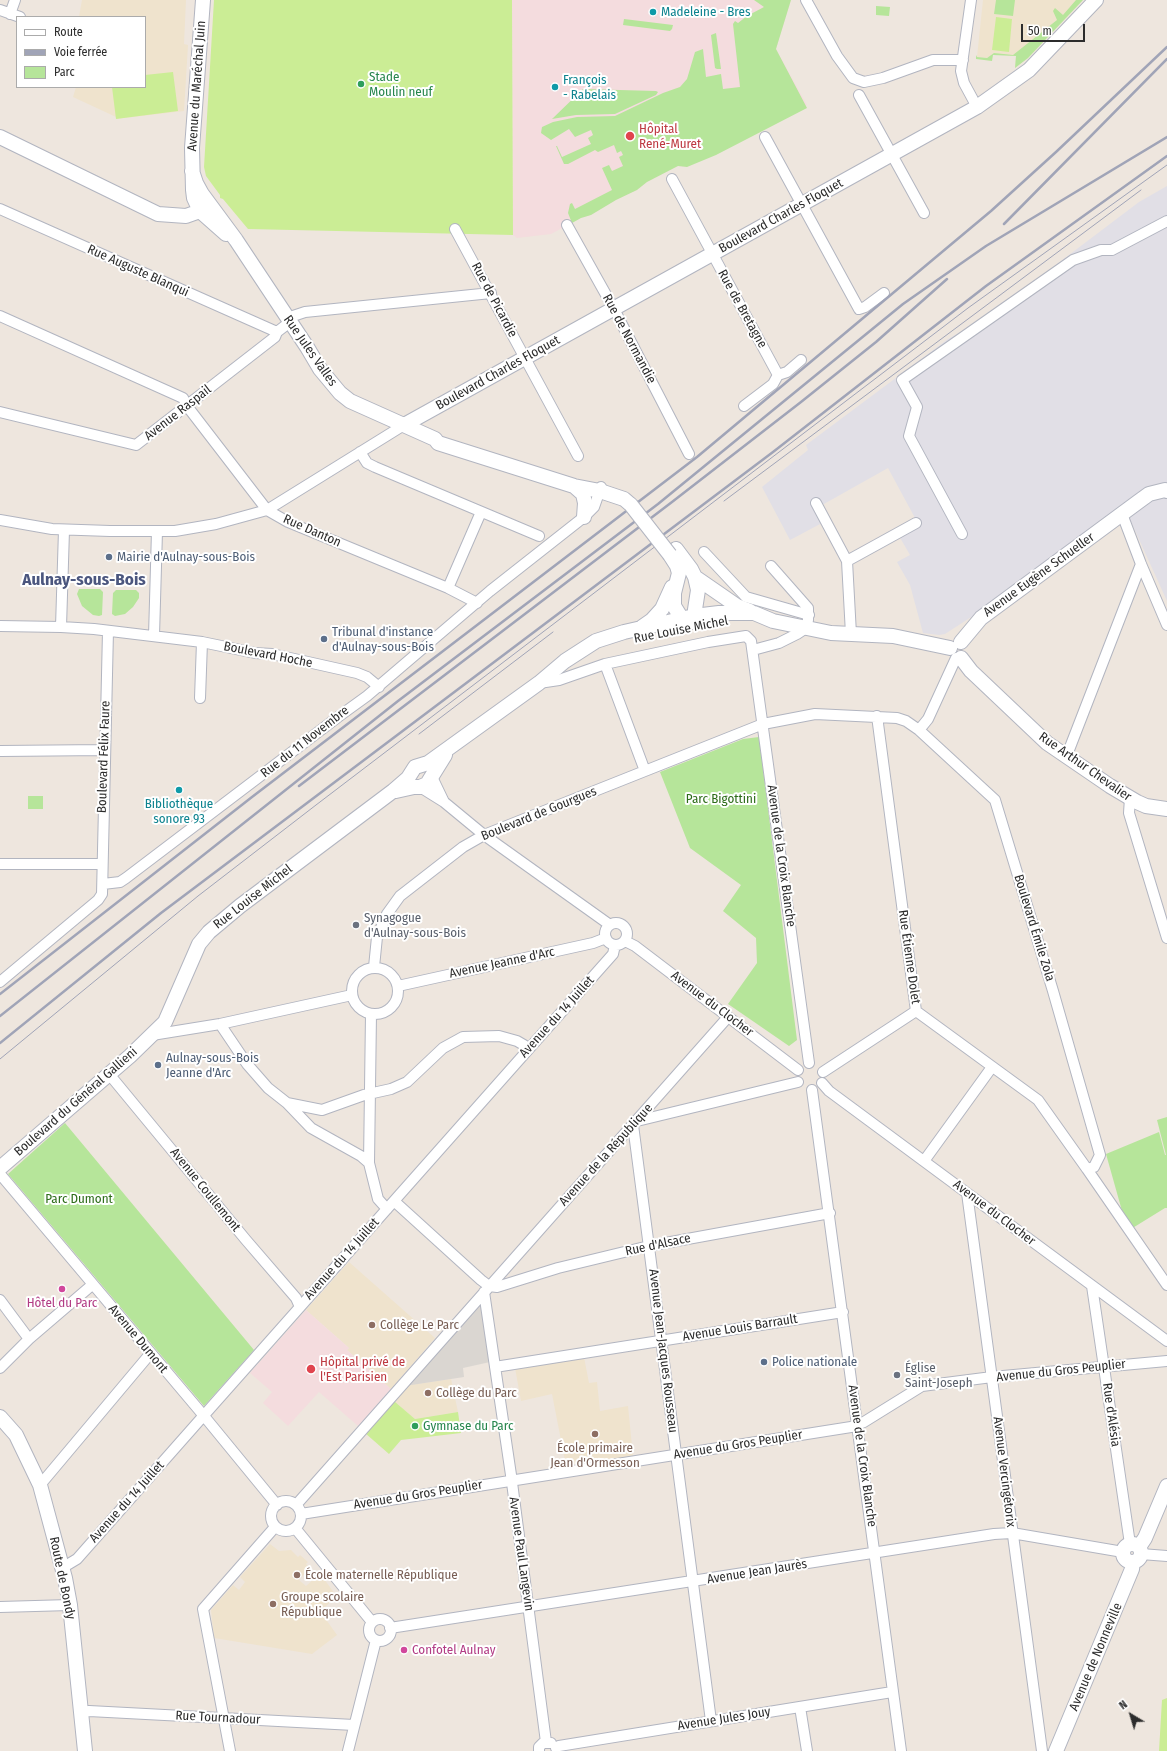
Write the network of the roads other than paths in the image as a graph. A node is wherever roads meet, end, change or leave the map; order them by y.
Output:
1 (15, 0) edge
2 (203, 0) edge
3 (806, 0) edge
4 (971, 0) edge
5 (1096, 0) edge
6 (0, 10) edge
7 (15, 15) edge
8 (963, 60) junction
9 (859, 95) dead end
10 (973, 109) junction
11 (0, 137) edge
12 (765, 138) dead end
13 (892, 154) junction
14 (672, 179) dead end
15 (802, 203) junction
16 (204, 207) junction
17 (0, 209) edge
18 (924, 213) dead end
19 (1167, 221) edge
20 (568, 226) dead end
21 (454, 228) dead end
22 (712, 255) junction
23 (491, 293) junction
24 (884, 293) dead end
25 (614, 308) junction
26 (0, 316) edge
27 (289, 320) junction
28 (277, 332) junction
29 (524, 357) junction
30 (801, 360) dead end
31 (778, 375) junction
32 (187, 406) junction
33 (744, 406) dead end
34 (433, 410) junction
35 (0, 412) edge
36 (404, 425) junction
37 (431, 437) junction
38 (360, 452) junction
39 (689, 454) dead end
40 (578, 456) dead end
41 (574, 486) junction
42 (600, 489) junction
43 (1167, 491) edge
44 (816, 503) dead end
45 (267, 510) junction
46 (481, 512) junction
47 (1122, 514) junction
48 (584, 517) junction
49 (0, 520) edge
50 (916, 523) dead end
51 (64, 530) junction
52 (157, 531) junction
53 (962, 534) dead end
54 (539, 536) dead end
55 (704, 552) dead end
56 (674, 557) junction
57 (847, 561) junction
58 (1141, 564) junction
59 (771, 566) dead end
60 (695, 577) junction
61 (448, 588) junction
62 (477, 603) junction
63 (754, 613) junction
64 (773, 621) junction
65 (807, 621) junction
66 (687, 623) junction
67 (1167, 625) edge
68 (0, 626) edge
69 (61, 627) junction
70 (640, 629) junction
71 (108, 631) junction
72 (851, 634) junction
73 (154, 636) junction
74 (202, 642) junction
75 (753, 650) junction
76 (957, 651) junction
77 (605, 664) junction
78 (540, 682) junction
79 (379, 687) junction
80 (200, 698) dead end
81 (877, 716) junction
82 (763, 724) junction
83 (919, 730) junction
84 (105, 750) junction
85 (0, 751) edge
86 (1067, 755) junction
87 (432, 771) junction
88 (645, 771) junction
89 (414, 784) junction
90 (1130, 798) junction
91 (444, 802) junction
92 (1167, 809) edge
93 (484, 835) junction
94 (0, 864) edge
95 (101, 864) junction
96 (103, 884) junction
97 (610, 925) junction
98 (606, 938) junction
99 (1167, 938) edge
100 (620, 943) junction
101 (374, 967) junction
102 (0, 982) edge
103 (398, 986) junction
104 (352, 995) junction
105 (916, 1011) junction
106 (371, 1014) junction
107 (728, 1017) junction
108 (220, 1024) junction
109 (152, 1035) junction
110 (529, 1048) junction
111 (809, 1063) junction
112 (992, 1067) junction
113 (798, 1070) junction
114 (823, 1072) junction
115 (109, 1074) junction
116 (798, 1082) junction
117 (822, 1083) junction
118 (812, 1090) junction
119 (371, 1093) junction
120 (287, 1103) junction
121 (635, 1123) junction
122 (924, 1160) junction
123 (369, 1163) junction
124 (0, 1168) edge
125 (1087, 1169) junction
126 (0, 1174) edge
127 (967, 1193) junction
128 (394, 1201) junction
129 (387, 1209) junction
130 (830, 1213) junction
131 (649, 1246) junction
132 (92, 1284) junction
133 (1167, 1285) edge
134 (1092, 1286) junction
135 (487, 1289) junction
136 (0, 1300) edge
137 (300, 1307) junction
138 (843, 1312) junction
139 (29, 1339) junction
140 (661, 1340) junction
141 (1167, 1341) edge
142 (150, 1354) junction
143 (1167, 1361) edge
144 (1104, 1366) junction
145 (495, 1367) junction
146 (0, 1368) edge
147 (992, 1377) junction
148 (204, 1416) junction
149 (0, 1417) edge
150 (857, 1425) junction
151 (676, 1455) junction
152 (512, 1481) junction
153 (40, 1485) junction
154 (1167, 1486) edge
155 (276, 1505) junction
156 (299, 1510) junction
157 (275, 1527) junction
158 (295, 1528) junction
159 (1012, 1533) junction
160 (1133, 1552) junction
161 (874, 1554) junction
162 (1167, 1556) edge
163 (62, 1568) junction
164 (694, 1582) junction
165 (70, 1605) junction
166 (0, 1607) edge
167 (528, 1607) junction
168 (372, 1622) junction
169 (390, 1628) junction
170 (376, 1640) junction
171 (892, 1692) junction
172 (800, 1707) junction
173 (81, 1712) junction
174 (224, 1718) junction
175 (711, 1721) junction
176 (354, 1725) junction
177 (546, 1742) junction
178 (556, 1750) edge
179 (85, 1751) edge
180 (230, 1751) edge
181 (348, 1751) edge
182 (539, 1751) edge
183 (807, 1751) edge
184 (901, 1751) edge
185 (1042, 1751) edge
186 (1056, 1751) edge

1 - 7 street
2 - 16 street, Avenue du Maréchal Juin
3 - 8 street
4 - 8 street
5 - 10 street, Boulevard Charles Floquet
6 - 7 street
8 - 10 street
9 - 13 street
10 - 13 street, Boulevard Charles Floquet
11 - 16 street
12 - 15 street
13 - 15 street, Boulevard Charles Floquet
13 - 18 street
14 - 22 street, Rue de Bretagne
15 - 22 street, Boulevard Charles Floquet
15 - 24 street
16 - 27 street, Rue Jules Valles
17 - 28 street, Rue Auguste Blanqui
19 - 53 street
20 - 25 street, Rue de Normandie
21 - 23 street, Rue de Picardie
22 - 25 street, Boulevard Charles Floquet
22 - 31 street, Rue de Bretagne
23 - 27 street, Avenue Raspail
23 - 29 street, Rue de Picardie
25 - 29 street, Boulevard Charles Floquet
25 - 39 street, Rue de Normandie
26 - 32 street, Rue Danton
27 - 28 street, Avenue Raspail
27 - 36 street, Rue Jules Valles
28 - 32 street, Avenue Raspail
29 - 34 street, Boulevard Charles Floquet
29 - 40 street, Rue de Picardie
30 - 31 street
31 - 33 street
32 - 35 street, Avenue Raspail
32 - 45 street, Rue Danton
34 - 36 street, Boulevard Charles Floquet
34 - 37 street
36 - 37 street, Rue Jules Valles
36 - 38 street, Boulevard Charles Floquet
37 - 41 street, Rue Jules Valles
37 - 42 street, Rue Jules Valles
38 - 45 street, Boulevard Charles Floquet
38 - 46 street
41 - 42 street, Rue Jules Valles
41 - 48 street
42 - 48 street, Rue du 11 Novembre
42 - 56 street, Rue Jules Valles
43 - 47 street, Avenue Eugène Schueller
44 - 57 street
45 - 52 street, Boulevard Charles Floquet
45 - 61 street, Rue Danton
46 - 54 street
46 - 61 street
47 - 58 street
47 - 76 street, Avenue Eugène Schueller
48 - 62 street, Rue du 11 Novembre
49 - 51 street, Boulevard Charles Floquet
50 - 57 street
51 - 52 street, Boulevard Charles Floquet
51 - 69 street
52 - 73 street
55 - 65 street
56 - 60 street
56 - 66 street
56 - 70 street
57 - 72 street
58 - 67 street
58 - 86 street
59 - 65 street
60 - 63 street
60 - 66 street
61 - 62 street, Rue Danton
62 - 79 street, Rue du 11 Novembre
63 - 64 street, Rue Louise Michel
63 - 66 street, Rue Louise Michel
64 - 65 street
64 - 66 street, Rue Louise Michel
65 - 72 street
65 - 75 street
66 - 70 street, Rue Louise Michel
66 - 78 street, Rue Louise Michel
68 - 69 street, Boulevard Hoche
69 - 71 street, Boulevard Hoche
70 - 78 street, Rue Louise Michel
71 - 73 street, Boulevard Hoche
71 - 84 street, Boulevard Félix Faure
72 - 76 street
73 - 74 street, Boulevard Hoche
74 - 79 street, Boulevard Hoche
74 - 80 street
75 - 77 street, Rue Louise Michel
75 - 82 street, Avenue de la Croix Blanche
76 - 83 street
76 - 86 street, Rue Arthur Chevalier
77 - 78 street, Rue Louise Michel
77 - 88 street
78 - 87 street, Rue Louise Michel
79 - 96 street, Rue du 11 Novembre
81 - 82 street, Boulevard Émile Zola
81 - 83 street, Boulevard Émile Zola
81 - 105 street, Rue Étienne Dolet
82 - 88 street, Boulevard de Gourgues
82 - 111 street, Avenue de la Croix Blanche
83 - 125 street, Boulevard Émile Zola
84 - 85 street
84 - 95 street, Boulevard Félix Faure
86 - 90 street, Rue Arthur Chevalier
87 - 89 street, Rue Louise Michel
87 - 89 street, Rue Louise Michel
87 - 91 street
88 - 93 street, Boulevard de Gourgues
89 - 91 street
89 - 109 street, Rue Louise Michel
90 - 92 street, Rue Arthur Chevalier
90 - 99 street
91 - 93 street
93 - 97 street
93 - 101 street, Boulevard de Gourgues
94 - 95 street
95 - 96 street, Boulevard Félix Faure
96 - 102 street
97 - 98 street
97 - 100 street
98 - 100 street
98 - 103 street, Avenue Jeanne d'Arc
100 - 107 street, Avenue du Clocher
100 - 110 street, Avenue du 14 Juillet
101 - 103 street
101 - 104 street
103 - 106 street
104 - 106 street
104 - 108 street
105 - 112 street, Rue Étienne Dolet
105 - 114 street
106 - 119 street
107 - 113 street, Avenue du Clocher
107 - 121 street, Avenue de la République
108 - 109 street
108 - 120 street
109 - 115 street, Boulevard du Général Gallieni
110 - 119 street
110 - 128 street, Avenue du 14 Juillet
111 - 113 street
111 - 114 street
112 - 122 street
112 - 125 street, Rue Étienne Dolet
113 - 116 street
114 - 117 street
115 - 124 street, Boulevard du Général Gallieni
115 - 137 street, Avenue Coullemont
116 - 118 street
116 - 121 street
117 - 118 street
117 - 122 street, Avenue du Clocher
118 - 130 street, Avenue de la Croix Blanche
119 - 120 street
119 - 123 street
120 - 123 street
121 - 131 street, Avenue Jean-Jacques Rousseau
121 - 135 street, Avenue de la République
122 - 127 street, Avenue du Clocher
123 - 129 street
125 - 133 street
126 - 132 street, Avenue Dumont
127 - 134 street, Avenue du Clocher
127 - 147 street, Avenue Vercingétorix
128 - 129 street, Avenue du 14 Juillet
128 - 135 street
129 - 137 street, Avenue du 14 Juillet
130 - 131 street, Rue d'Alsace
130 - 138 street, Avenue de la Croix Blanche
131 - 135 street, Rue d'Alsace
131 - 140 street, Avenue Jean-Jacques Rousseau
132 - 139 street
132 - 142 street, Avenue Dumont
134 - 141 street, Avenue du Clocher
134 - 144 street, Rue d'Alésia
135 - 145 street, Avenue Paul Langevin
135 - 156 street, Avenue de la République
136 - 139 street
137 - 148 street, Avenue du 14 Juillet
138 - 140 street, Avenue Louis Barrault
138 - 150 street, Avenue de la Croix Blanche
139 - 146 street
140 - 145 street, Avenue Louis Barrault
140 - 151 street, Avenue Jean-Jacques Rousseau
142 - 148 street, Avenue Dumont
142 - 153 street
143 - 144 street, Avenue du Gros Peuplier
144 - 147 street, Avenue du Gros Peuplier
144 - 160 street, Rue d'Alésia
145 - 152 street, Avenue Paul Langevin
147 - 150 street, Avenue du Gros Peuplier
147 - 159 street, Avenue Vercingétorix
148 - 155 street, Avenue Dumont
148 - 163 street, Avenue du 14 Juillet
149 - 153 street, Route de Bondy
150 - 151 street, Avenue du Gros Peuplier
150 - 161 street, Avenue de la Croix Blanche
151 - 152 street, Avenue du Gros Peuplier
151 - 164 street, Avenue Jean-Jacques Rousseau
152 - 156 street, Avenue du Gros Peuplier
152 - 167 street, Avenue Paul Langevin
153 - 163 street, Route de Bondy
154 - 160 street, Avenue de Nonneville
155 - 156 street
155 - 157 street
156 - 158 street
157 - 158 street
157 - 174 street
158 - 168 street
159 - 160 street, Avenue Jean Jaurès
159 - 161 street, Avenue Jean Jaurès
159 - 185 street, Avenue Vercingétorix
160 - 162 street, Avenue Jean Jaurès
160 - 186 street, Avenue de Nonneville
161 - 164 street, Avenue Jean Jaurès
161 - 171 street, Avenue de la Croix Blanche
163 - 165 street, Route de Bondy
164 - 167 street, Avenue Jean Jaurès
164 - 175 street, Avenue Jean-Jacques Rousseau
165 - 166 street
165 - 173 street, Route de Bondy
167 - 169 street, Avenue Jean Jaurès
167 - 177 street, Avenue Paul Langevin
168 - 169 street
168 - 170 street
169 - 170 street
170 - 176 street
171 - 172 street, Avenue Jules Jouy
171 - 184 street, Avenue de la Croix Blanche
172 - 175 street, Avenue Jules Jouy
172 - 183 street
173 - 174 street, Rue Tournadour
173 - 179 street, Route de Bondy
174 - 176 street, Rue Tournadour
174 - 180 street
175 - 178 street, Avenue Jules Jouy
176 - 181 street
177 - 178 street
177 - 182 street

